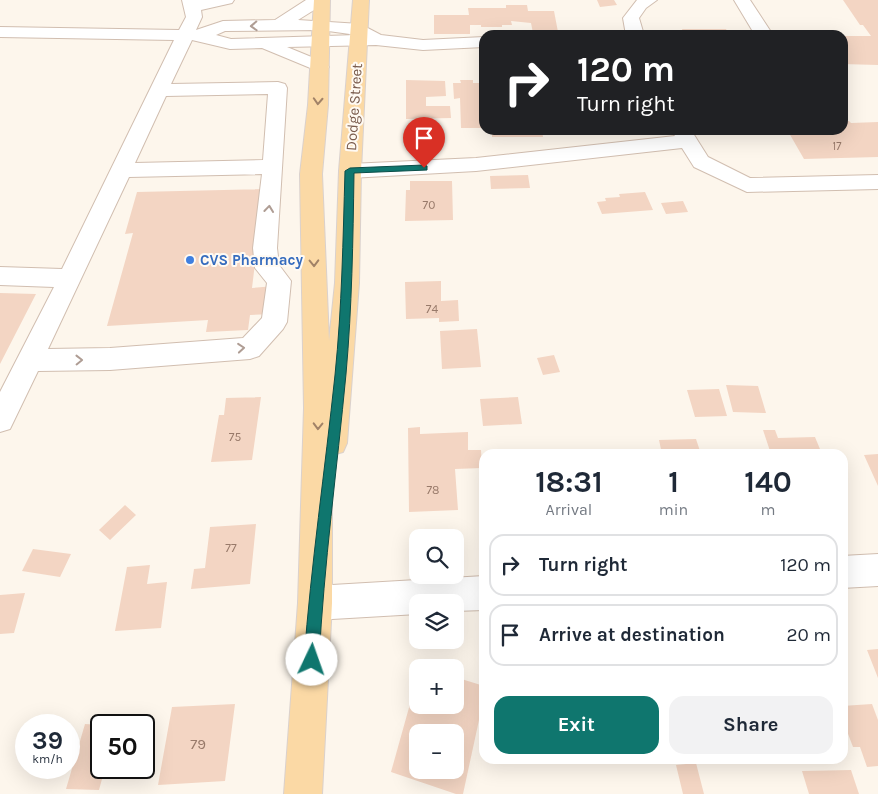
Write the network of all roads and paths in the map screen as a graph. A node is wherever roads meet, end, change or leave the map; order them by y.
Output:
1 (226, 0) edge
2 (315, 0) edge
3 (322, 0) edge
4 (361, 0) edge
5 (649, 0) edge
6 (742, 0) edge
7 (191, 4) edge
8 (279, 25) junction
9 (634, 30) edge
10 (761, 30) edge
11 (0, 32) edge
12 (320, 32) junction
13 (192, 35) junction
14 (365, 37) junction
15 (479, 42) edge
16 (261, 43) junction
17 (320, 67) junction
18 (161, 90) junction
19 (683, 136) edge
20 (273, 167) junction
21 (123, 170) junction
22 (350, 171) junction
23 (878, 182) edge
24 (0, 276) edge
25 (70, 278) junction
26 (30, 360) junction
27 (0, 420) edge
28 (878, 570) edge
29 (848, 572) edge
30 (479, 593) edge
31 (315, 603) junction
32 (304, 794) edge

1 - 7 street
2 - 8 street
3 - 12 main road, Dodge Street
4 - 14 main road, Dodge Street
5 - 9 street
6 - 10 street
7 - 13 street
8 - 12 street
8 -> 13 street
11 - 13 street
12 - 14 street
12 - 16 street
12 - 17 main road, Dodge Street
13 - 16 street
13 - 18 street
14 - 15 street
14 - 22 main road, Dodge Street
16 - 17 street
17 -> 31 main road, Dodge Street
18 - 20 street
18 - 21 street
19 - 22 street
19 - 23 street
20 - 21 street
26 -> 20 street
21 - 25 street
22 - 31 main road, Dodge Street
24 - 25 street
25 - 26 street
26 - 27 street
28 - 29 street
30 - 31 street
31 - 32 main road, Dodge Street

